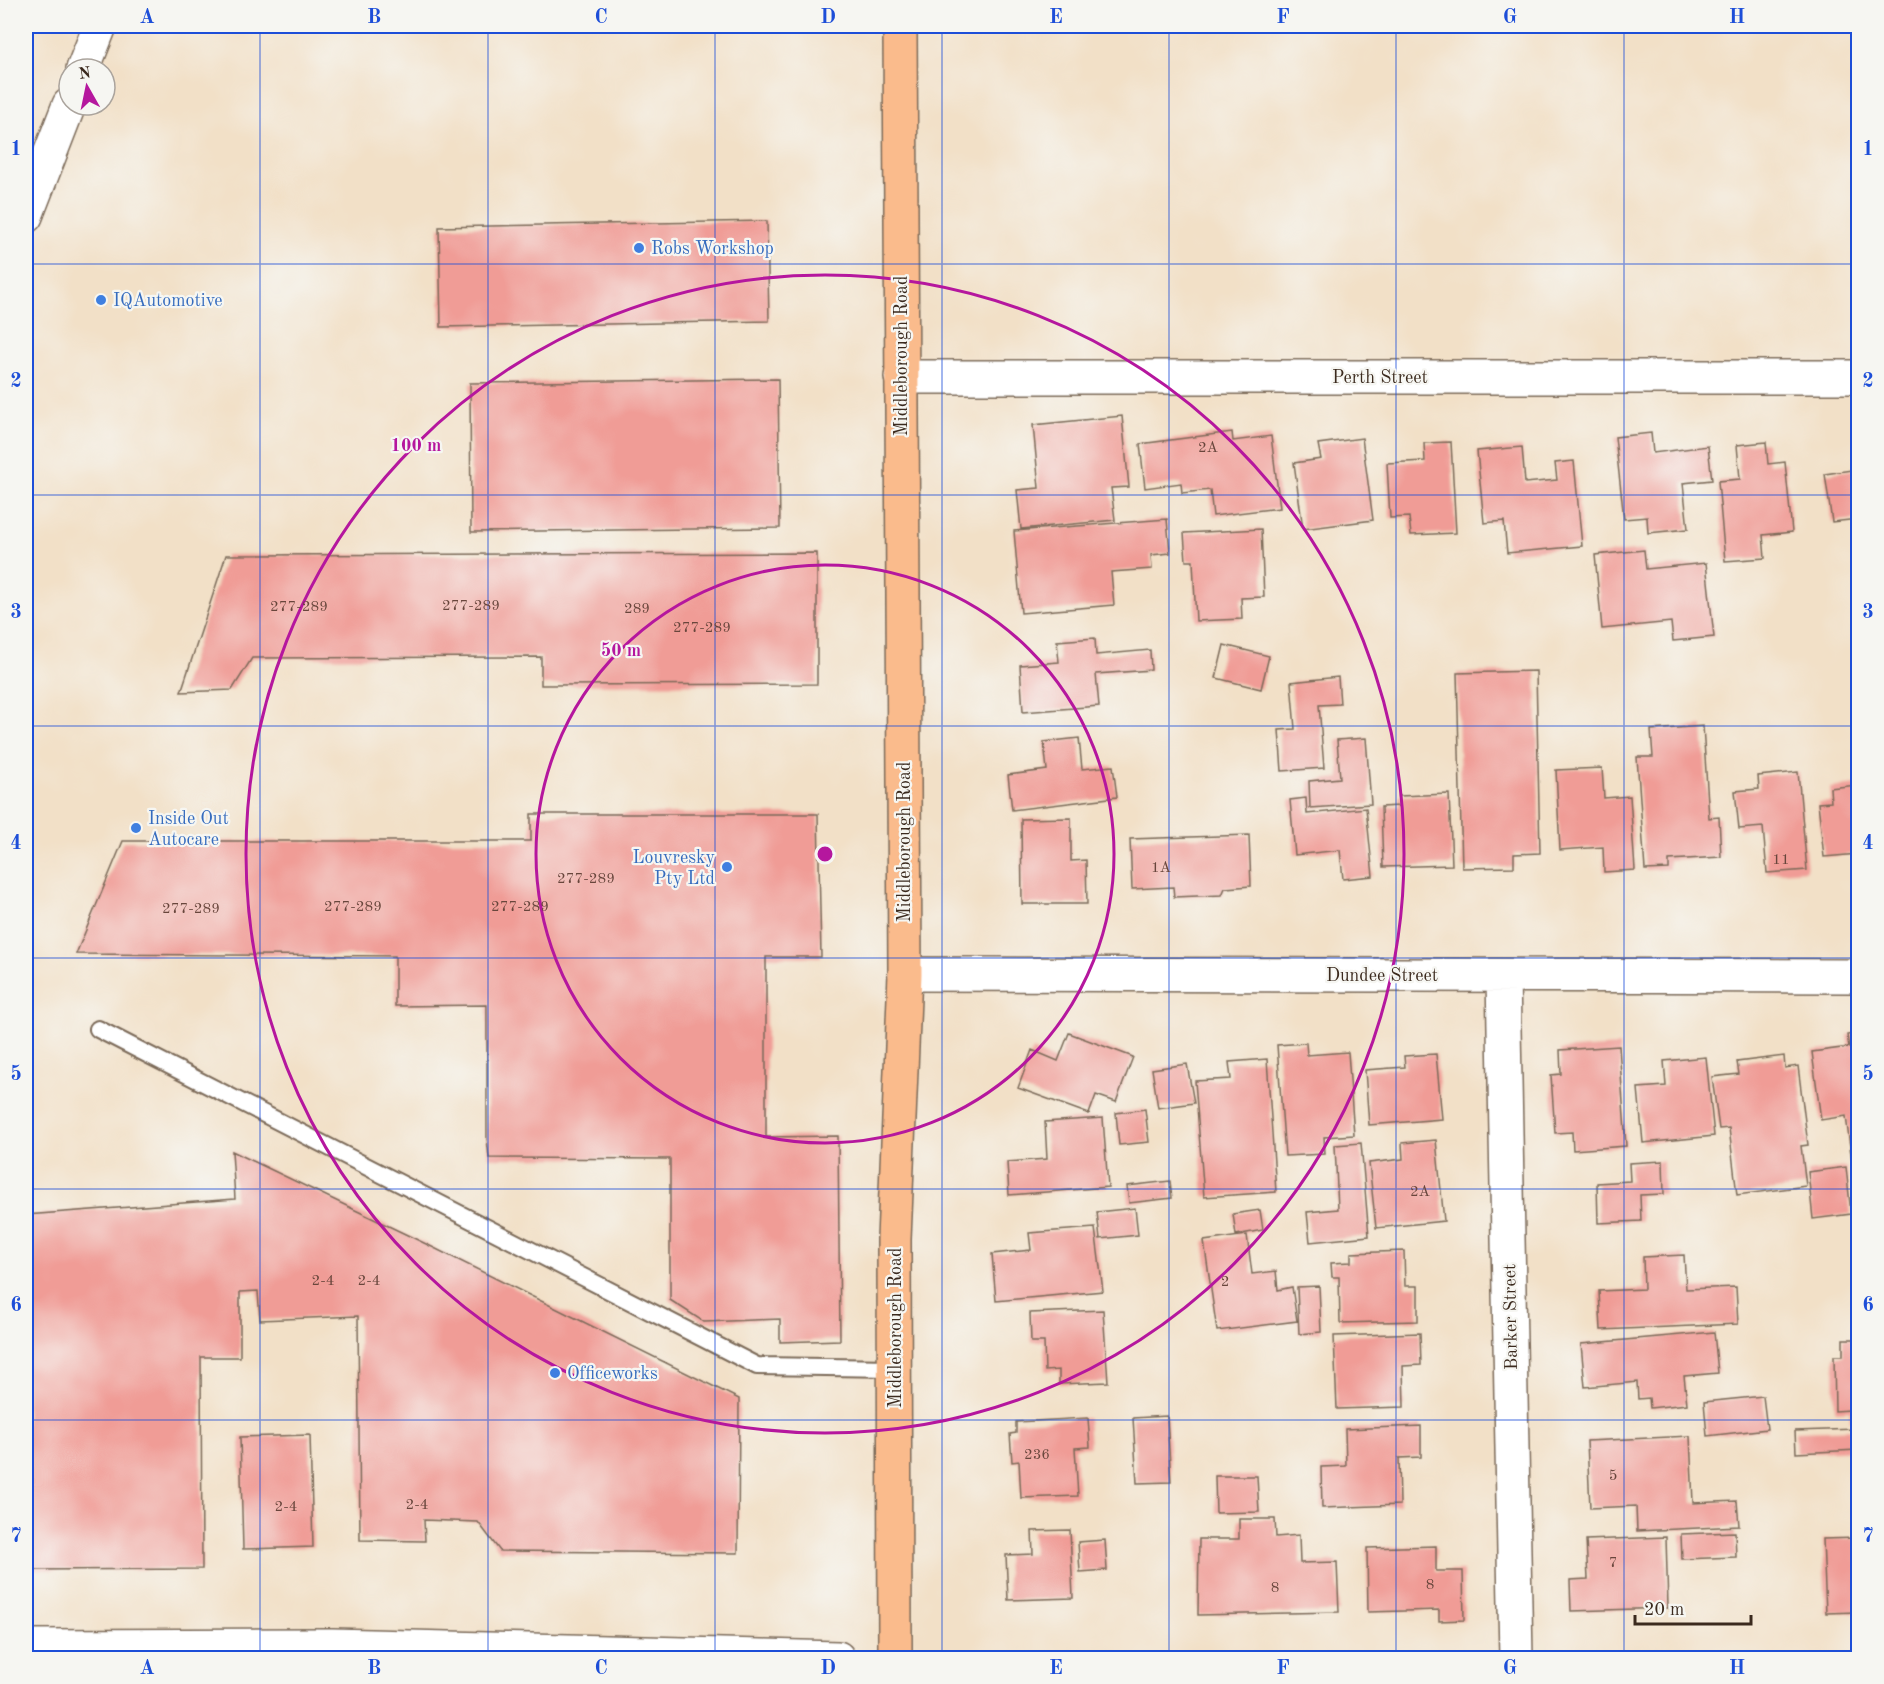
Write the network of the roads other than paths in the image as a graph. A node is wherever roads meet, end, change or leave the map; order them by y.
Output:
1 (100, 26) edge
2 (900, 26) edge
3 (88, 57) edge
4 (64, 117) edge
5 (26, 216) edge
6 (901, 377) junction
7 (1858, 377) edge
8 (905, 974) junction
9 (1503, 976) junction
10 (1858, 976) edge
11 (98, 1029) dead end
12 (895, 1368) junction
13 (26, 1646) edge
14 (784, 1658) edge
15 (838, 1659) edge
16 (895, 1659) edge
17 (1516, 1659) edge

1 - 3 street
2 - 6 main road, Middleborough Road
4 - 5 street
6 - 7 street, Perth Street
6 - 8 main road, Middleborough Road
8 - 9 street, Dundee Street
8 - 12 main road, Middleborough Road
9 - 10 street, Dundee Street
9 - 17 street, Barker Street
11 - 12 lane
12 - 16 main road, Middleborough Road
13 - 14 street
14 - 15 street

